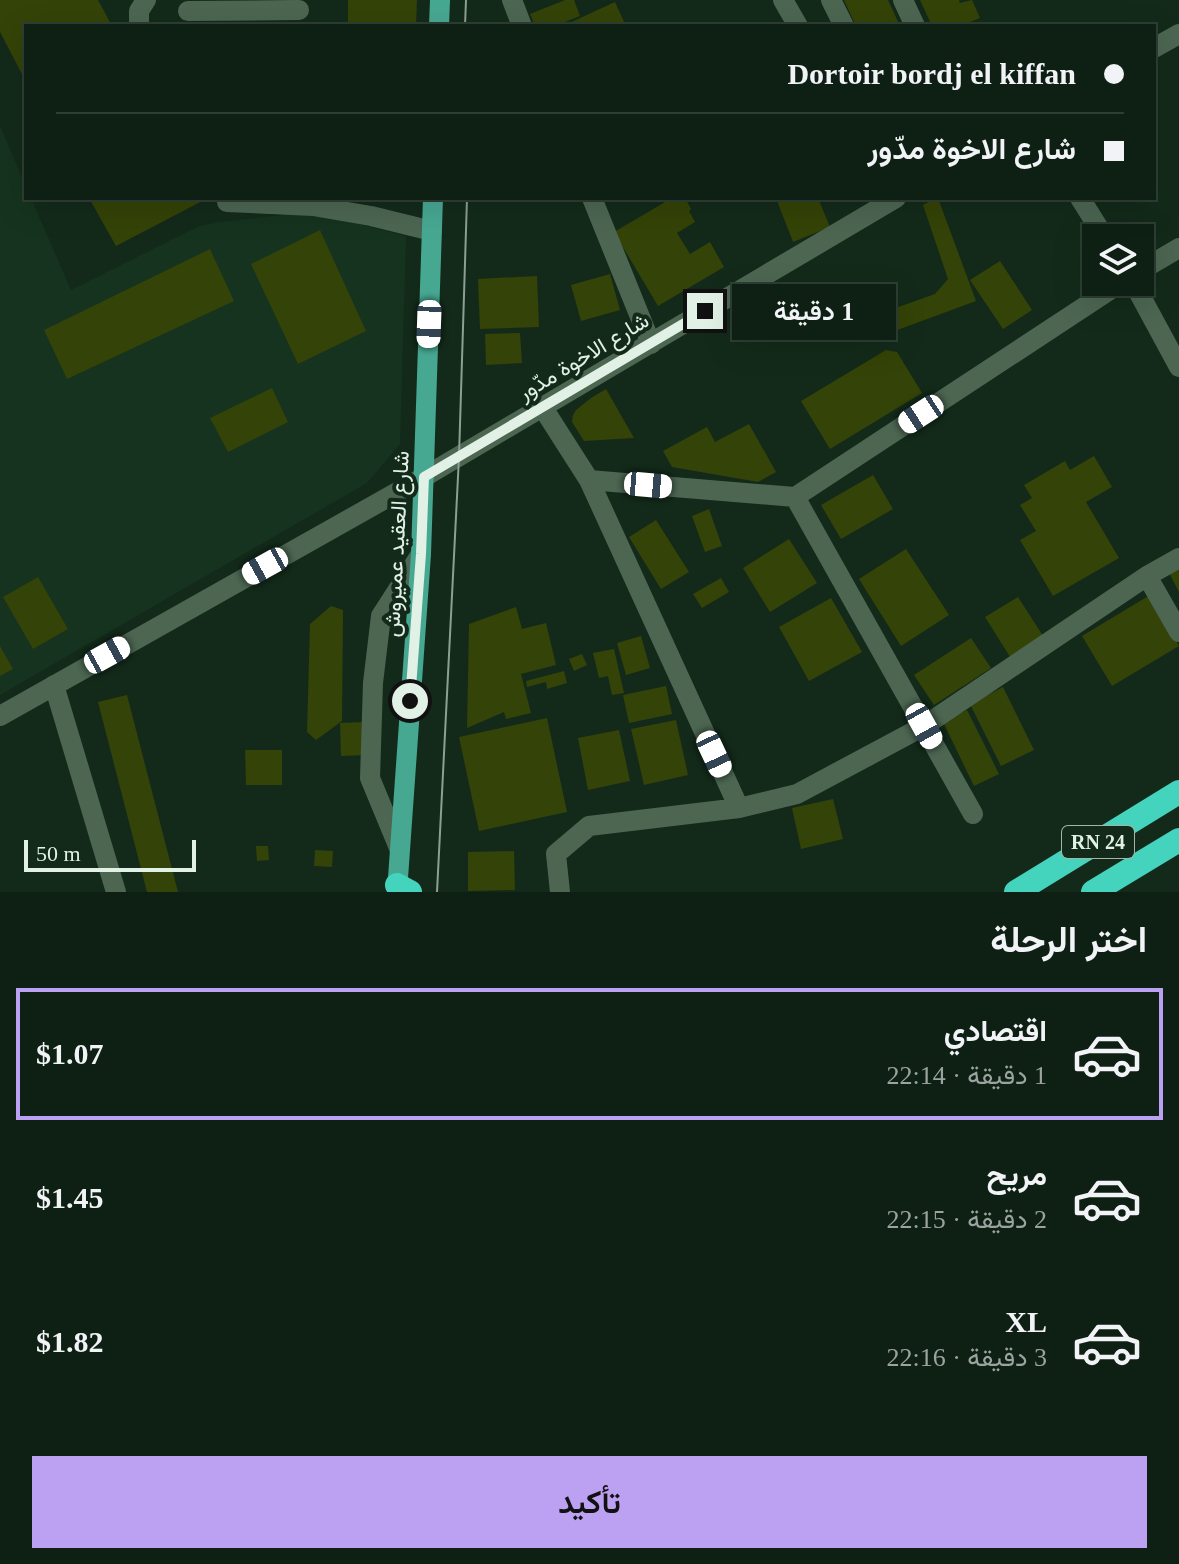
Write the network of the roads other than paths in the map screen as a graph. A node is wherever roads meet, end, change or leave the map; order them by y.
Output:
1 (440, 0) edge
2 (512, 0) edge
3 (783, 0) edge
4 (831, 0) edge
5 (903, 0) edge
6 (299, 10) dead end
7 (186, 12) edge
8 (439, 24) edge
9 (521, 24) edge
10 (797, 24) edge
11 (843, 24) edge
12 (914, 24) edge
13 (1179, 34) edge
14 (1156, 47) edge
15 (227, 200) edge
16 (433, 200) edge
17 (593, 200) edge
18 (893, 200) edge
19 (1081, 200) edge
20 (1096, 224) edge
21 (432, 231) junction
22 (1179, 248) edge
23 (1154, 263) edge
24 (1101, 296) edge
25 (1141, 296) edge
26 (651, 344) junction
27 (1179, 367) edge
28 (543, 408) junction
29 (424, 477) junction
30 (589, 480) junction
31 (795, 497) junction
32 (421, 554) junction
33 (1179, 558) edge
34 (1147, 576) junction
35 (1179, 632) edge
36 (54, 685) junction
37 (0, 716) edge
38 (924, 726) junction
39 (1179, 792) edge
40 (739, 808) junction
41 (973, 814) dead end
42 (1179, 840) edge
43 (399, 848) junction
44 (401, 890) edge
45 (116, 892) edge
46 (560, 892) edge
47 (1016, 892) edge
48 (1093, 892) edge

1 - 8 main road
2 - 9 street
3 - 10 street
4 - 11 street
5 - 12 street
6 - 7 street
13 - 14 street
15 - 21 street
16 - 21 main road, شارع العقيد عميروش
17 - 26 street
18 - 26 street, شارع الاخوة مدّور
19 - 20 street
21 - 29 main road, شارع العقيد عميروش
22 - 23 street
24 - 31 street
25 - 27 street
26 - 28 street, شارع الاخوة مدّور
28 - 29 street, شارع الاخوة مدّور
28 - 30 street
29 - 32 main road, شارع العقيد عميروش
29 - 36 street, شارع الاخوة مدّور
30 - 31 street
30 - 40 street
31 - 38 street
32 - 43 main road, شارع العقيد عميروش
32 - 43 street
33 - 34 street
34 - 35 street
34 - 38 street
36 - 37 street, شارع الاخوة مدّور
36 - 45 street
38 - 40 street
38 - 41 street
39 - 47 highway, RN 24
40 - 46 street
42 - 48 highway, RN 24
43 - 44 main road, شارع العقيد عميروش

